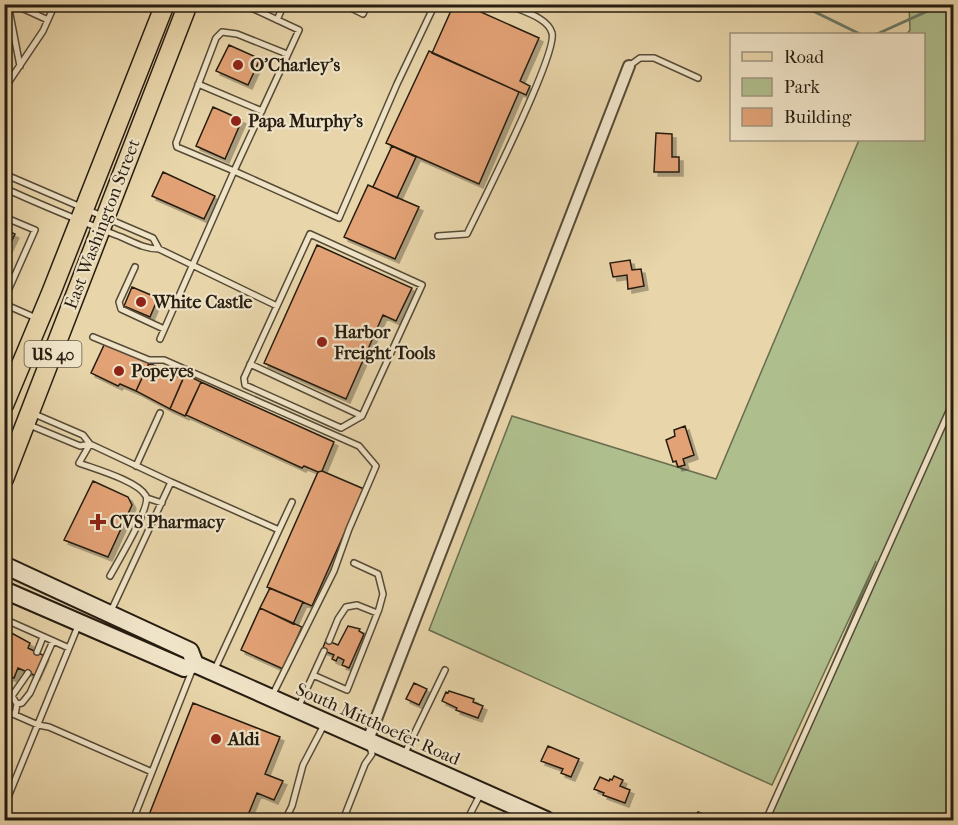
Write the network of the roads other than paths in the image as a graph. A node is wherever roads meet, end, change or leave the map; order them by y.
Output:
1 (8, 4) edge
2 (14, 4) edge
3 (55, 4) edge
4 (165, 4) edge
5 (188, 4) edge
6 (243, 4) edge
7 (284, 4) edge
8 (343, 4) edge
9 (367, 4) edge
10 (435, 4) edge
11 (507, 4) edge
12 (258, 8) edge
13 (48, 20) junction
14 (277, 20) junction
15 (287, 54) junction
16 (20, 66) junction
17 (629, 66) joint
18 (698, 78) dead end
19 (198, 84) junction
20 (4, 89) edge
21 (262, 111) junction
22 (234, 171) junction
23 (4, 174) edge
24 (4, 188) edge
25 (82, 215) junction
26 (4, 217) edge
27 (102, 223) junction
28 (438, 236) dead end
29 (159, 249) junction
30 (193, 265) junction
31 (135, 267) dead end
32 (4, 302) edge
33 (277, 306) junction
34 (40, 320) junction
35 (164, 329) junction
36 (93, 337) dead end
37 (160, 339) dead end
38 (250, 364) junction
39 (954, 400) edge
40 (4, 405) edge
41 (160, 413) dead end
42 (362, 416) junction
43 (28, 418) junction
44 (90, 444) junction
45 (136, 465) junction
46 (4, 479) edge
47 (171, 482) junction
48 (147, 498) junction
49 (292, 502) dead end
50 (162, 503) junction
51 (279, 530) junction
52 (354, 563) dead end
53 (4, 565) edge
54 (110, 576) dead end
55 (4, 579) edge
56 (4, 590) edge
57 (104, 610) junction
58 (377, 613) junction
59 (4, 619) edge
60 (79, 623) junction
61 (43, 637) junction
62 (53, 641) junction
63 (329, 641) dead end
64 (69, 648) junction
65 (324, 651) dead end
66 (37, 652) dead end
67 (195, 664) junction
68 (445, 670) dead end
69 (214, 672) junction
70 (28, 673) dead end
71 (313, 675) junction
72 (271, 698) junction
73 (17, 704) junction
74 (297, 709) junction
75 (4, 710) edge
76 (15, 715) junction
77 (325, 722) junction
78 (38, 725) junction
79 (368, 740) junction
80 (404, 756) junction
81 (152, 772) junction
82 (482, 792) junction
83 (6, 799) edge
84 (4, 807) edge
85 (133, 820) edge
86 (285, 820) edge
87 (344, 820) edge
88 (467, 820) edge
89 (546, 820) edge
90 (766, 820) edge

1 - 16 lane
2 - 13 lane
3 - 13 lane
4 - 25 main road, East Washington Street / US 40
5 - 27 main road, East Washington Street / US 40
6 - 12 lane
7 - 14 lane
8 - 9 lane
10 - 22 lane
11 - 28 lane
12 - 14 lane
13 - 16 lane
14 - 15 lane
15 - 19 lane
15 - 21 lane
16 - 20 lane
17 - 18 lane
17 - 79 street
19 - 21 lane
19 - 22 lane
21 - 22 lane
22 - 30 lane
23 - 25 lane
24 - 25 lane
25 - 27 lane
25 - 27 lane
25 - 34 main road, East Washington Street / US 40
26 - 32 lane
27 - 29 lane
27 - 29 lane
27 - 43 main road, East Washington Street / US 40
29 - 30 lane
30 - 33 lane
30 - 35 lane
31 - 35 lane
32 - 34 lane
33 - 38 lane
33 - 42 lane
34 - 40 main road, East Washington Street / US 40
35 - 37 lane
36 - 72 lane
38 - 42 lane
38 - 42 lane
39 - 90 lane
41 - 45 lane
43 - 44 lane
43 - 44 lane
43 - 46 main road, East Washington Street / US 40
44 - 45 lane
44 - 48 lane
45 - 47 lane
47 - 50 lane
47 - 51 lane
48 - 50 lane
48 - 54 lane
49 - 51 lane
50 - 57 lane
51 - 69 lane
52 - 58 lane
53 - 57 main road, South Mitthoefer Road
55 - 57 main road
56 - 60 main road, South Mitthoefer Road
57 - 67 main road, South Mitthoefer Road
58 - 63 lane
58 - 71 lane
59 - 61 lane
60 - 64 lane
60 - 67 main road, South Mitthoefer Road
61 - 62 lane
61 - 66 lane
62 - 64 lane
62 - 73 lane
64 - 78 lane
65 - 71 lane
67 - 69 main road, South Mitthoefer Road
67 - 81 lane
68 - 80 lane
69 - 72 main road, South Mitthoefer Road
70 - 73 lane
71 - 74 lane
72 - 74 main road, South Mitthoefer Road
73 - 76 lane
74 - 77 main road, South Mitthoefer Road
75 - 76 lane
76 - 78 lane
77 - 79 main road, South Mitthoefer Road
77 - 86 lane
78 - 81 lane
78 - 83 lane
79 - 80 main road, South Mitthoefer Road
79 - 87 lane
80 - 82 main road, South Mitthoefer Road
81 - 85 lane
82 - 88 lane
82 - 89 main road, South Mitthoefer Road
83 - 84 lane

